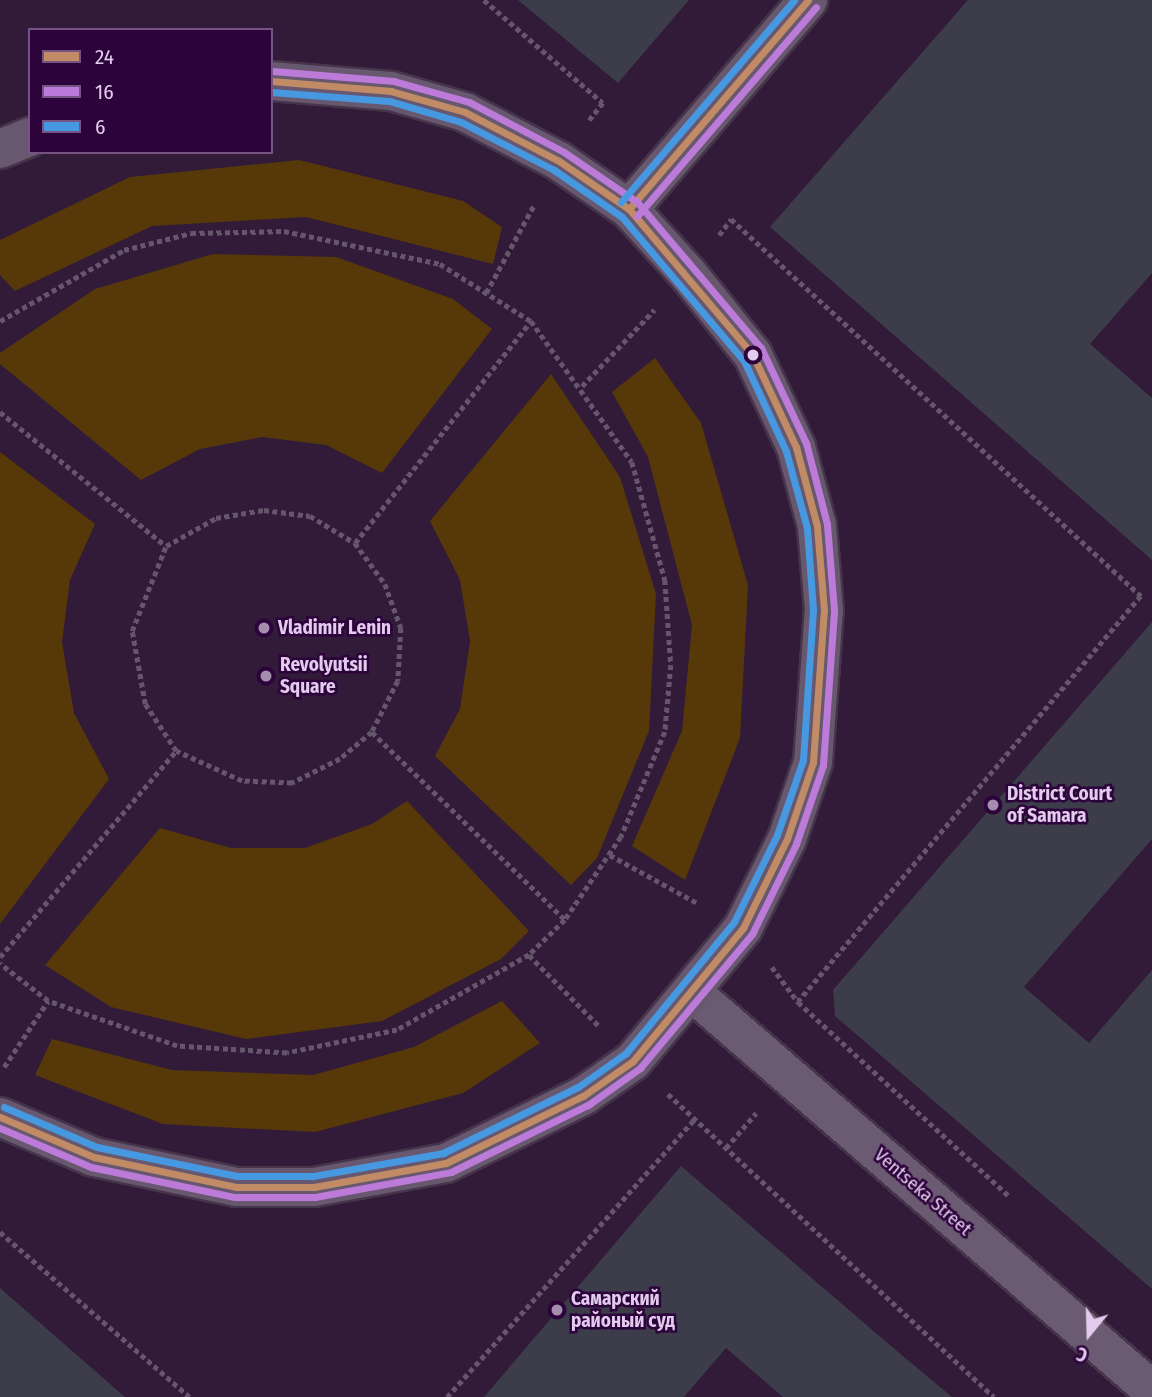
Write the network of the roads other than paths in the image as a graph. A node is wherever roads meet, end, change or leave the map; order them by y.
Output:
1 (808, 0) edge
2 (273, 81) edge
3 (28, 138) edge
4 (0, 149) edge
5 (629, 209) junction
6 (694, 994) junction
7 (0, 1117) edge
8 (1152, 1390) edge

1 - 5 main road
2 - 5 main road
3 - 4 main road
5 - 6 main road
6 - 7 main road
6 - 8 street, Ventseka Street

